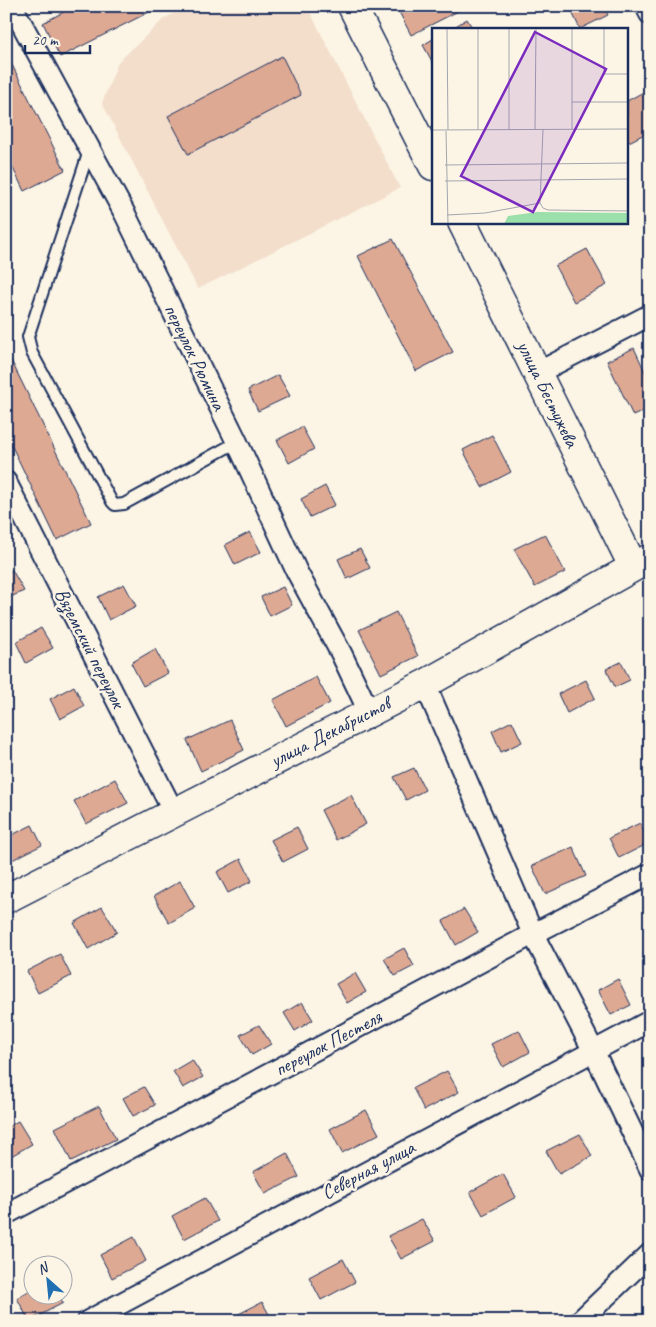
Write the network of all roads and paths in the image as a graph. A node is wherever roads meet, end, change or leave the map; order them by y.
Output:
1 (12, 6) edge
2 (352, 6) edge
3 (646, 6) edge
4 (650, 14) edge
5 (89, 150) junction
6 (432, 162) edge
7 (463, 224) edge
8 (650, 315) edge
9 (537, 373) junction
10 (237, 442) junction
11 (6, 482) edge
12 (641, 562) edge
13 (424, 684) junction
14 (369, 712) junction
15 (174, 813) junction
16 (650, 874) edge
17 (6, 898) edge
18 (533, 934) junction
19 (650, 1021) edge
20 (593, 1050) junction
21 (650, 1169) edge
22 (6, 1214) edge
23 (650, 1254) edge
24 (88, 1321) edge
25 (580, 1321) edge

1 - 5 street, переулок Рюмина
2 - 6 street
3 - 4 street
5 - 10 street, переулок Рюмина
5 - 10 lane
7 - 9 street, улица Бестужева
8 - 9 street
9 - 12 street, улица Бестужева
10 - 14 street, переулок Рюмина
11 - 15 street, Вяземский переулок
12 - 13 street, улица Декабристов
13 - 14 street, улица Декабристов
13 - 18 street
14 - 15 street, улица Декабристов
15 - 17 street, улица Декабристов
16 - 18 street, переулок Пестеля
18 - 20 street
18 - 22 street, переулок Пестеля
19 - 20 street, Северная улица
20 - 21 street
20 - 24 street, Северная улица
23 - 25 street

